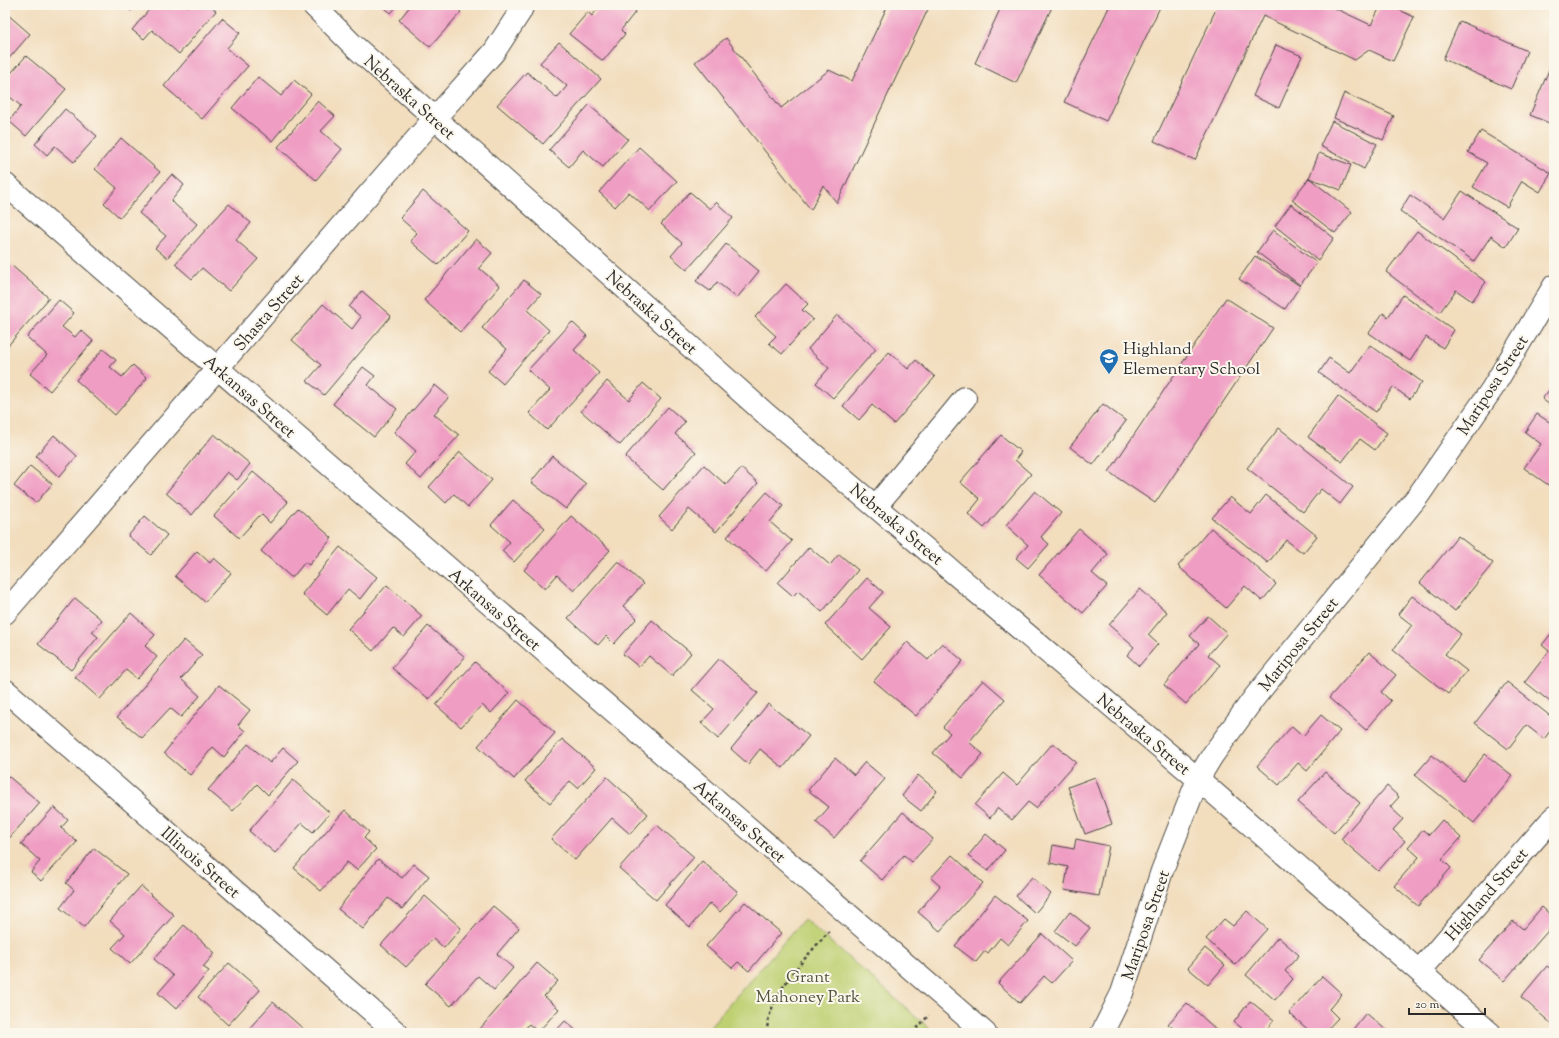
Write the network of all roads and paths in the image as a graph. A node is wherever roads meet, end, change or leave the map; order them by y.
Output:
1 (313, 5) edge
2 (523, 5) edge
3 (434, 119) junction
4 (5, 184) edge
5 (1554, 286) edge
6 (218, 369) junction
7 (964, 398) dead end
8 (876, 506) junction
9 (5, 613) edge
10 (5, 690) edge
11 (1198, 779) junction
12 (1554, 817) edge
13 (845, 912) junction
14 (1419, 971) junction
15 (388, 1030) edge
16 (767, 1033) edge
17 (984, 1033) edge
18 (1102, 1033) edge
19 (1490, 1033) edge

1 - 3 street, Nebraska Street
2 - 3 street, Shasta Street
3 - 6 street, Shasta Street
3 - 8 street, Nebraska Street
4 - 6 street, Arkansas Street
5 - 11 street, Mariposa Street
6 - 9 street, Shasta Street
6 - 13 street, Arkansas Street
7 - 8 street
8 - 11 street, Nebraska Street
10 - 15 street, Illinois Street
11 - 14 street, Nebraska Street
11 - 18 street, Mariposa Street
12 - 14 street, Highland Street
13 - 16 path
13 - 17 street, Arkansas Street
14 - 19 street, Nebraska Street

